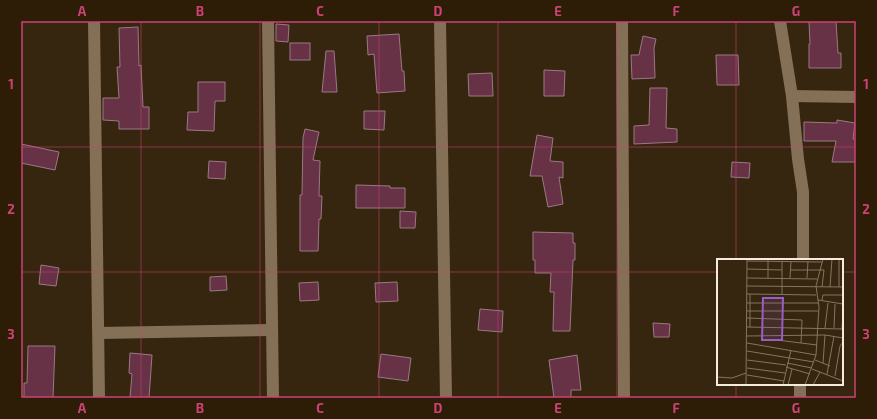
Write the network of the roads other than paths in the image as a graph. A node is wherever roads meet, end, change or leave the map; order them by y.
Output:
1 (94, 21) edge
2 (268, 21) edge
3 (440, 21) edge
4 (622, 21) edge
5 (780, 21) edge
6 (792, 96) junction
7 (856, 97) edge
8 (803, 259) edge
9 (272, 330) junction
10 (99, 333) junction
11 (800, 385) edge
12 (99, 398) edge
13 (273, 398) edge
14 (446, 398) edge
15 (624, 398) edge
16 (800, 398) edge

1 - 10 street
2 - 9 street
3 - 14 street
4 - 15 street
5 - 6 street
6 - 7 street
6 - 8 street
9 - 10 street
9 - 13 street
10 - 12 street
11 - 16 street

